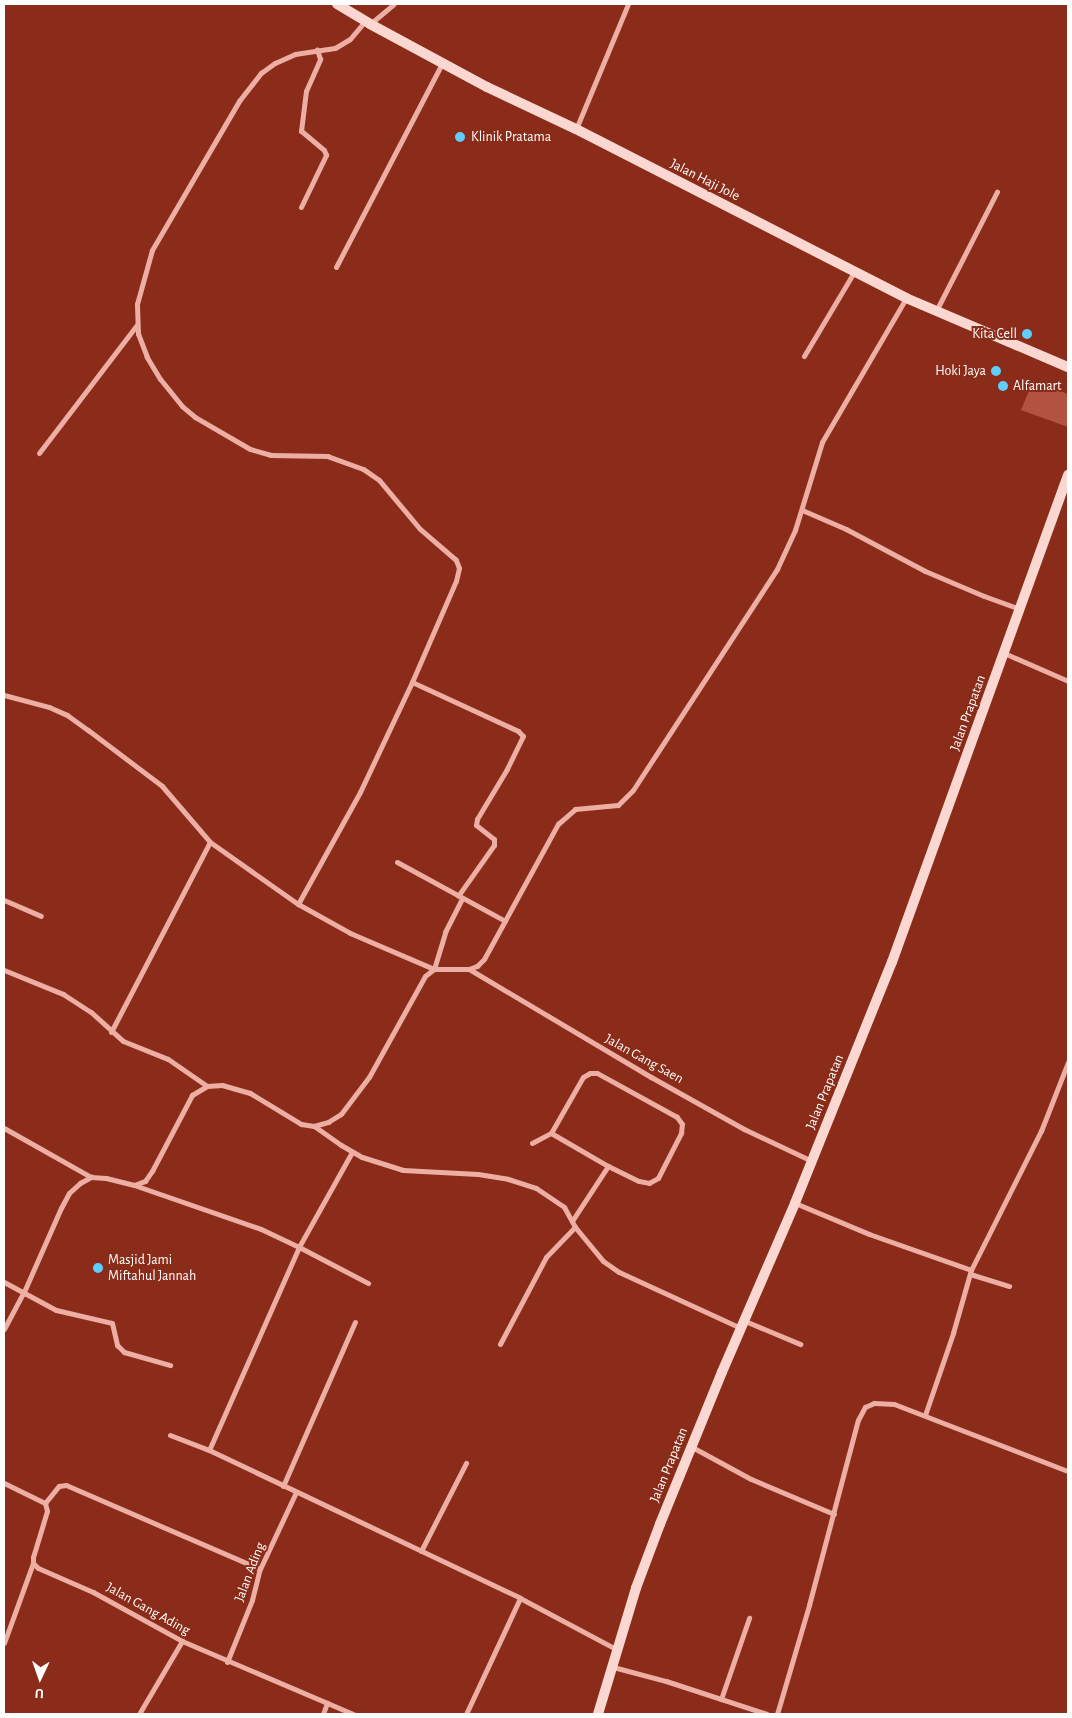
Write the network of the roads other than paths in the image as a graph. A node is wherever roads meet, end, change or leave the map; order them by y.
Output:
1 (336, 4) edge
2 (394, 4) edge
3 (628, 4) edge
4 (367, 23) junction
5 (317, 49) junction
6 (442, 63) junction
7 (576, 129) junction
8 (997, 192) dead end
9 (301, 207) dead end
10 (336, 267) dead end
11 (854, 271) junction
12 (906, 298) junction
13 (936, 312) junction
14 (138, 325) junction
15 (804, 356) dead end
16 (1068, 367) edge
17 (39, 453) dead end
18 (1068, 475) edge
19 (802, 510) junction
20 (1019, 608) junction
21 (1004, 653) junction
22 (1068, 681) edge
23 (412, 682) junction
24 (4, 695) edge
25 (210, 842) junction
26 (397, 862) dead end
27 (460, 897) junction
28 (4, 900) edge
29 (298, 904) junction
30 (41, 916) dead end
31 (505, 922) junction
32 (434, 969) junction
33 (4, 970) edge
34 (469, 970) junction
35 (111, 1032) junction
36 (1068, 1062) edge
37 (207, 1086) junction
38 (314, 1126) junction
39 (4, 1128) edge
40 (551, 1133) junction
41 (532, 1143) dead end
42 (352, 1152) junction
43 (812, 1161) junction
44 (608, 1166) junction
45 (92, 1178) junction
46 (134, 1185) junction
47 (795, 1203) junction
48 (573, 1224) junction
49 (299, 1247) junction
50 (971, 1272) junction
51 (4, 1282) edge
52 (368, 1283) dead end
53 (1009, 1286) dead end
54 (23, 1294) junction
55 (354, 1322) dead end
56 (743, 1325) junction
57 (4, 1329) edge
58 (500, 1344) dead end
59 (800, 1344) dead end
60 (170, 1365) dead end
61 (924, 1415) junction
62 (170, 1435) dead end
63 (692, 1447) junction
64 (209, 1450) junction
65 (466, 1464) dead end
66 (1068, 1471) edge
67 (4, 1483) edge
68 (283, 1486) junction
69 (296, 1492) junction
70 (45, 1503) junction
71 (834, 1514) junction
72 (421, 1551) junction
73 (33, 1564) junction
74 (260, 1569) junction
75 (520, 1598) junction
76 (749, 1618) dead end
77 (182, 1642) junction
78 (4, 1643) edge
79 (618, 1650) junction
80 (227, 1662) junction
81 (613, 1667) junction
82 (721, 1699) junction
83 (327, 1703) junction
84 (139, 1714) edge
85 (323, 1714) edge
86 (353, 1714) edge
87 (466, 1714) edge
88 (598, 1714) edge
89 (767, 1714) edge
90 (777, 1714) edge

1 - 4 main road, Jalan Haji Jole
2 - 4 street
3 - 7 street
4 - 5 street
4 - 6 main road, Jalan Haji Jole
5 - 9 street
5 - 14 street
6 - 7 main road, Jalan Haji Jole
6 - 10 street
7 - 11 main road, Jalan Haji Jole
8 - 13 street
11 - 12 main road, Jalan Haji Jole
11 - 15 street
12 - 13 main road, Jalan Haji Jole
12 - 19 street
13 - 16 main road, Jalan Haji Jole
14 - 17 street
14 - 23 street
18 - 20 main road, Jalan Prapatan
19 - 20 street
19 - 31 street
20 - 21 main road, Jalan Prapatan
21 - 22 street
21 - 43 main road, Jalan Prapatan
23 - 27 street
23 - 29 street
24 - 25 street
25 - 29 street
25 - 35 street
26 - 27 street
27 - 31 street
27 - 32 street
28 - 30 street
29 - 32 street
31 - 34 street
32 - 34 street
32 - 38 street
33 - 35 street
34 - 43 street, Jalan Gang Saen
35 - 37 street
36 - 50 street
37 - 38 street
37 - 46 street
38 - 42 street
39 - 45 street
40 - 41 street
40 - 44 street
40 - 44 street
42 - 48 street
42 - 49 street
43 - 47 main road, Jalan Prapatan
44 - 48 street
45 - 46 street
45 - 54 street
46 - 49 street
47 - 50 street
47 - 56 main road, Jalan Prapatan
48 - 56 street
48 - 58 street
49 - 52 street
49 - 64 street
50 - 53 street
50 - 61 street
51 - 54 street
54 - 57 street
54 - 60 street
55 - 68 street
56 - 59 street
56 - 63 main road, Jalan Prapatan
61 - 66 street
61 - 71 street
62 - 64 street
63 - 71 street
63 - 79 main road, Jalan Prapatan
64 - 68 street
65 - 72 street
67 - 70 street
68 - 69 street
69 - 72 street
69 - 74 street, Jalan Ading
70 - 73 street
70 - 74 street
71 - 90 street
72 - 75 street
73 - 77 street, Jalan Gang Ading
73 - 78 street
74 - 80 street, Jalan Ading
75 - 79 street
75 - 87 street
76 - 82 street
77 - 80 street, Jalan Gang Ading
77 - 84 street
79 - 81 main road, Jalan Prapatan
80 - 83 street, Jalan Gang Ading
81 - 82 street
81 - 88 main road, Jalan Prapatan
82 - 89 street
83 - 85 street
83 - 86 street, Jalan Gang Ading

